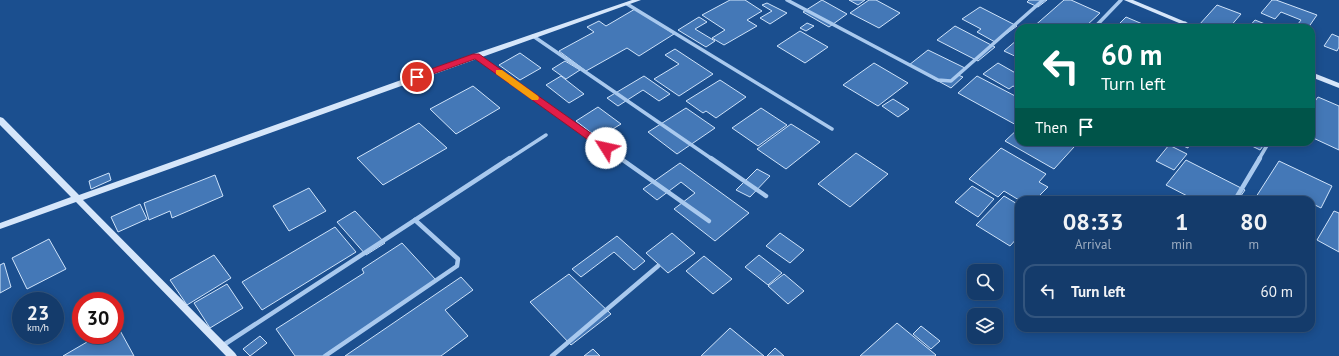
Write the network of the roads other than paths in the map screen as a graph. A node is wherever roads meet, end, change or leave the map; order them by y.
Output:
1 (638, 0) edge
2 (787, 0) edge
3 (1043, 0) edge
4 (1122, 0) edge
5 (1127, 0) edge
6 (627, 4) junction
7 (1016, 24) edge
8 (1098, 24) edge
9 (1178, 24) edge
10 (1015, 25) edge
11 (533, 36) junction
12 (476, 56) junction
13 (1315, 76) edge
14 (1339, 86) edge
15 (0, 120) edge
16 (832, 129) dead end
17 (546, 135) dead end
18 (1267, 146) edge
19 (766, 196) dead end
20 (1237, 196) edge
21 (76, 198) junction
22 (415, 220) junction
23 (709, 222) dead end
24 (0, 226) edge
25 (658, 266) dead end
26 (222, 346) junction
27 (232, 356) edge
28 (325, 356) edge
29 (552, 356) edge

1 - 6 street
2 - 10 street
3 - 7 street
4 - 8 street
5 - 9 street
6 - 11 street
6 - 16 street
11 - 12 street
11 - 19 street
12 - 21 street
12 - 23 street
13 - 14 street
15 - 21 street
17 - 22 street
18 - 20 street
21 - 24 street
21 - 26 street
22 - 26 street
22 - 28 street
25 - 29 street
26 - 27 street

